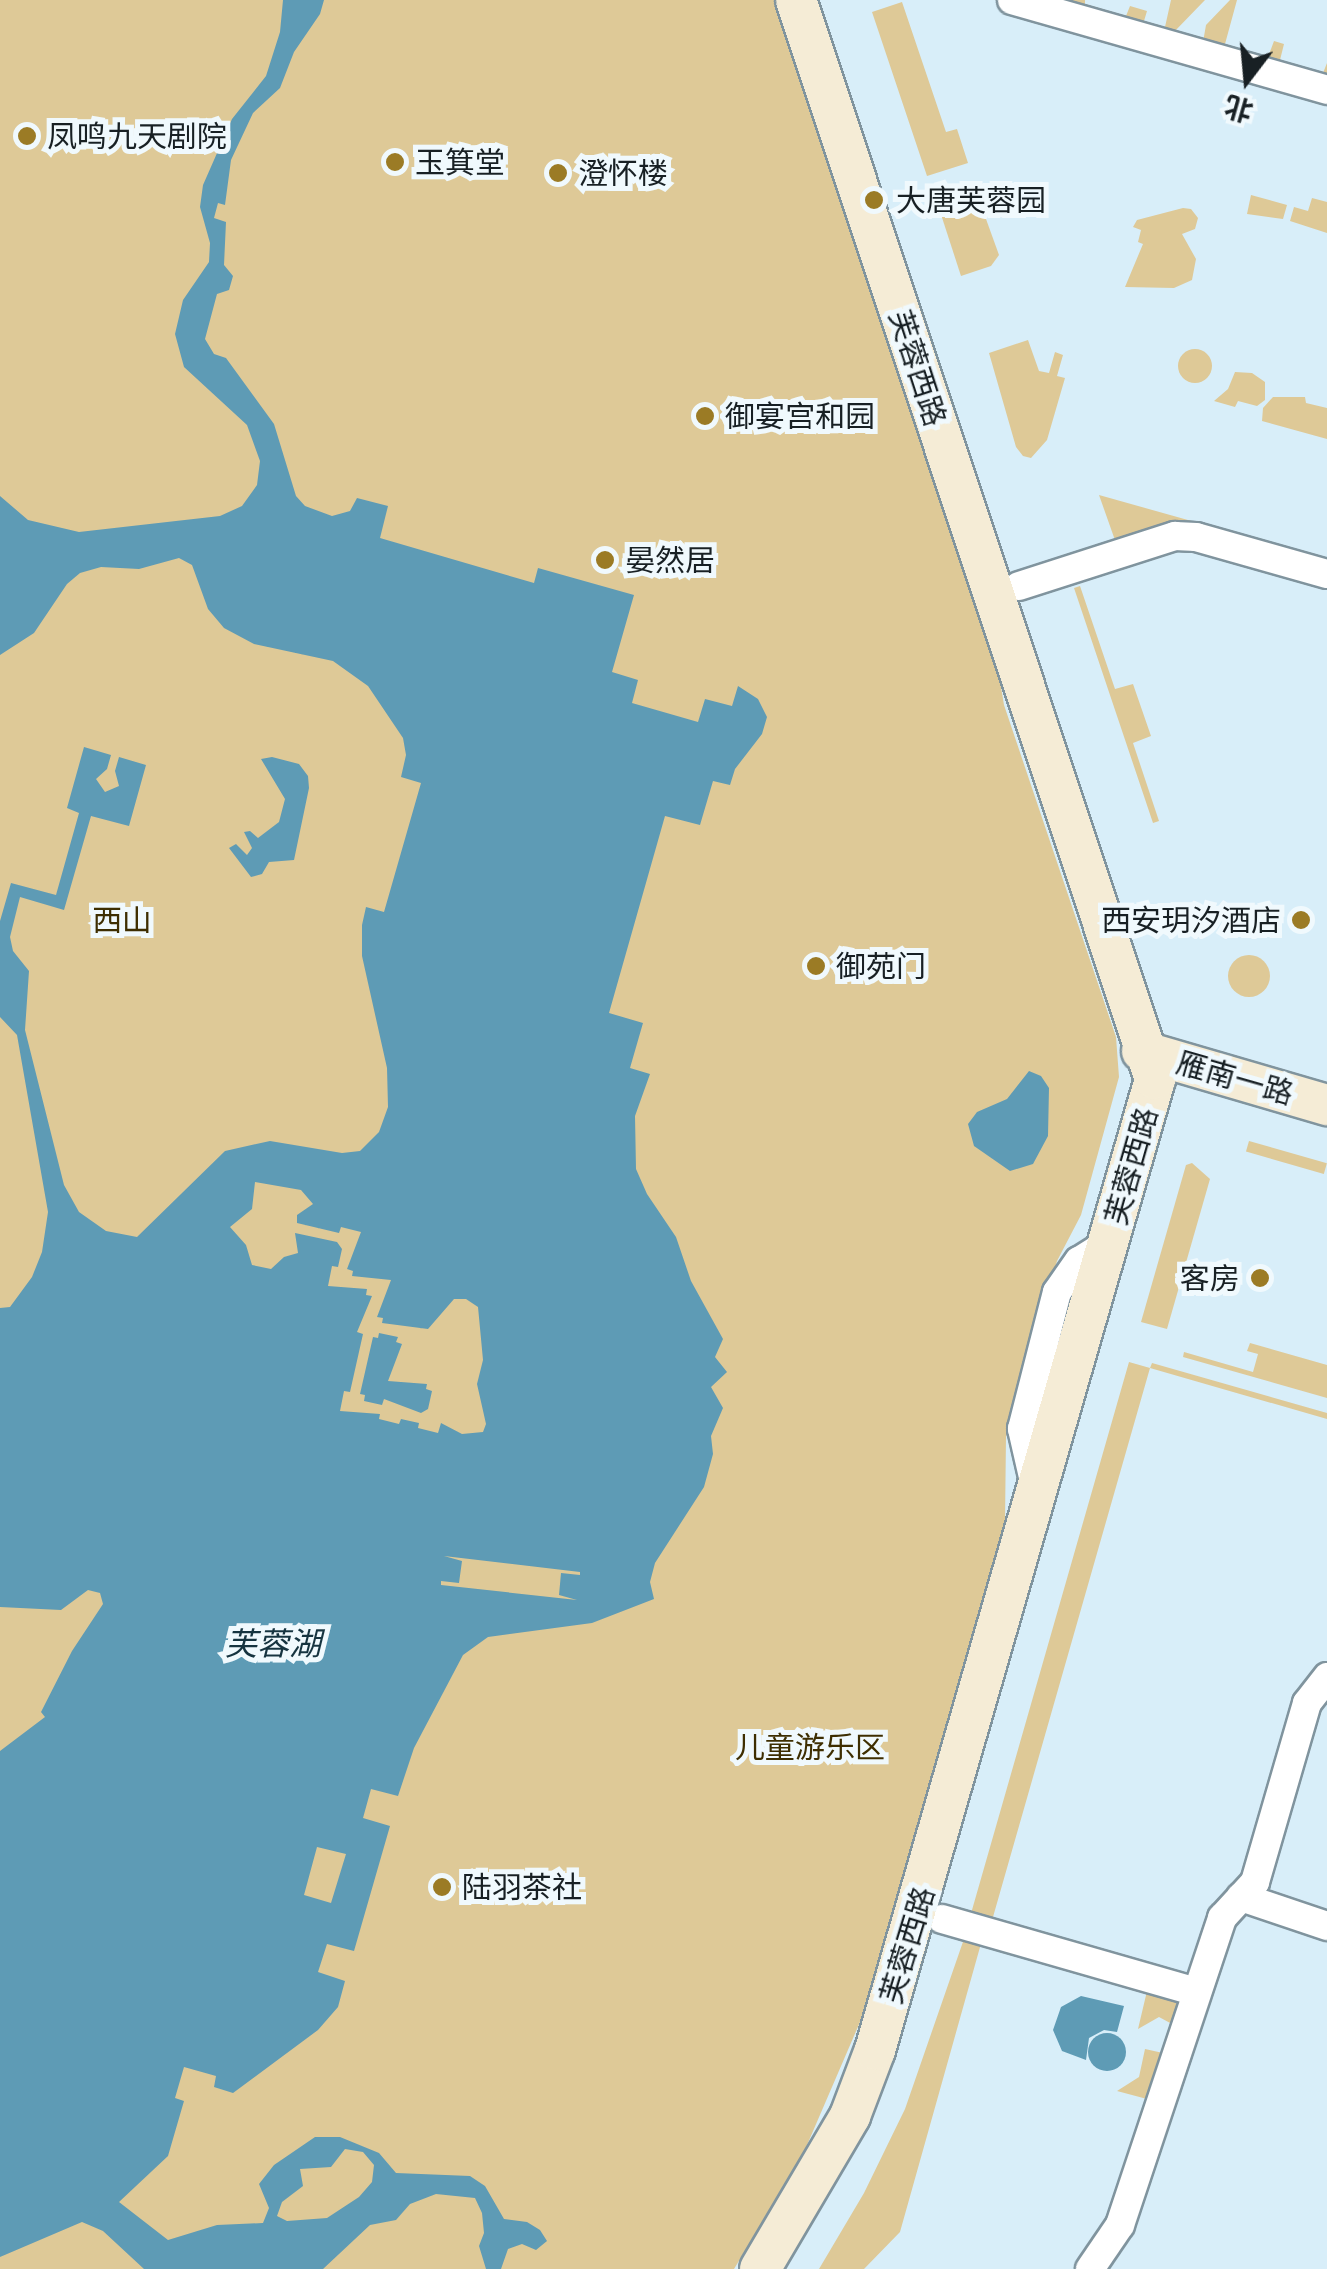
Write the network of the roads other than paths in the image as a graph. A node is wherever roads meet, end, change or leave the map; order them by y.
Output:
1 (796, 0) edge
2 (820, 0) edge
3 (1012, 0) edge
4 (1327, 90) edge
5 (1327, 574) edge
6 (1019, 586) junction
7 (1160, 1068) junction
8 (1327, 1104) edge
9 (1327, 1129) edge
10 (1327, 1677) edge
11 (1241, 1897) junction
12 (942, 1919) junction
13 (1327, 1926) edge
14 (1196, 1992) junction
15 (760, 2269) edge
16 (788, 2269) edge
17 (1090, 2269) edge

1 - 7 main road, 芙蓉西路
2 - 6 main road, 芙蓉西路
3 - 4 street
5 - 6 street
6 - 7 main road, 芙蓉西路
7 - 8 main road, 雁南一路
7 - 9 main road, 雁南一路
7 - 12 main road, 芙蓉西路
7 - 15 main road, 芙蓉西路
10 - 11 street
11 - 13 street
11 - 14 street
12 - 14 street
12 - 16 main road, 芙蓉西路
14 - 17 street

